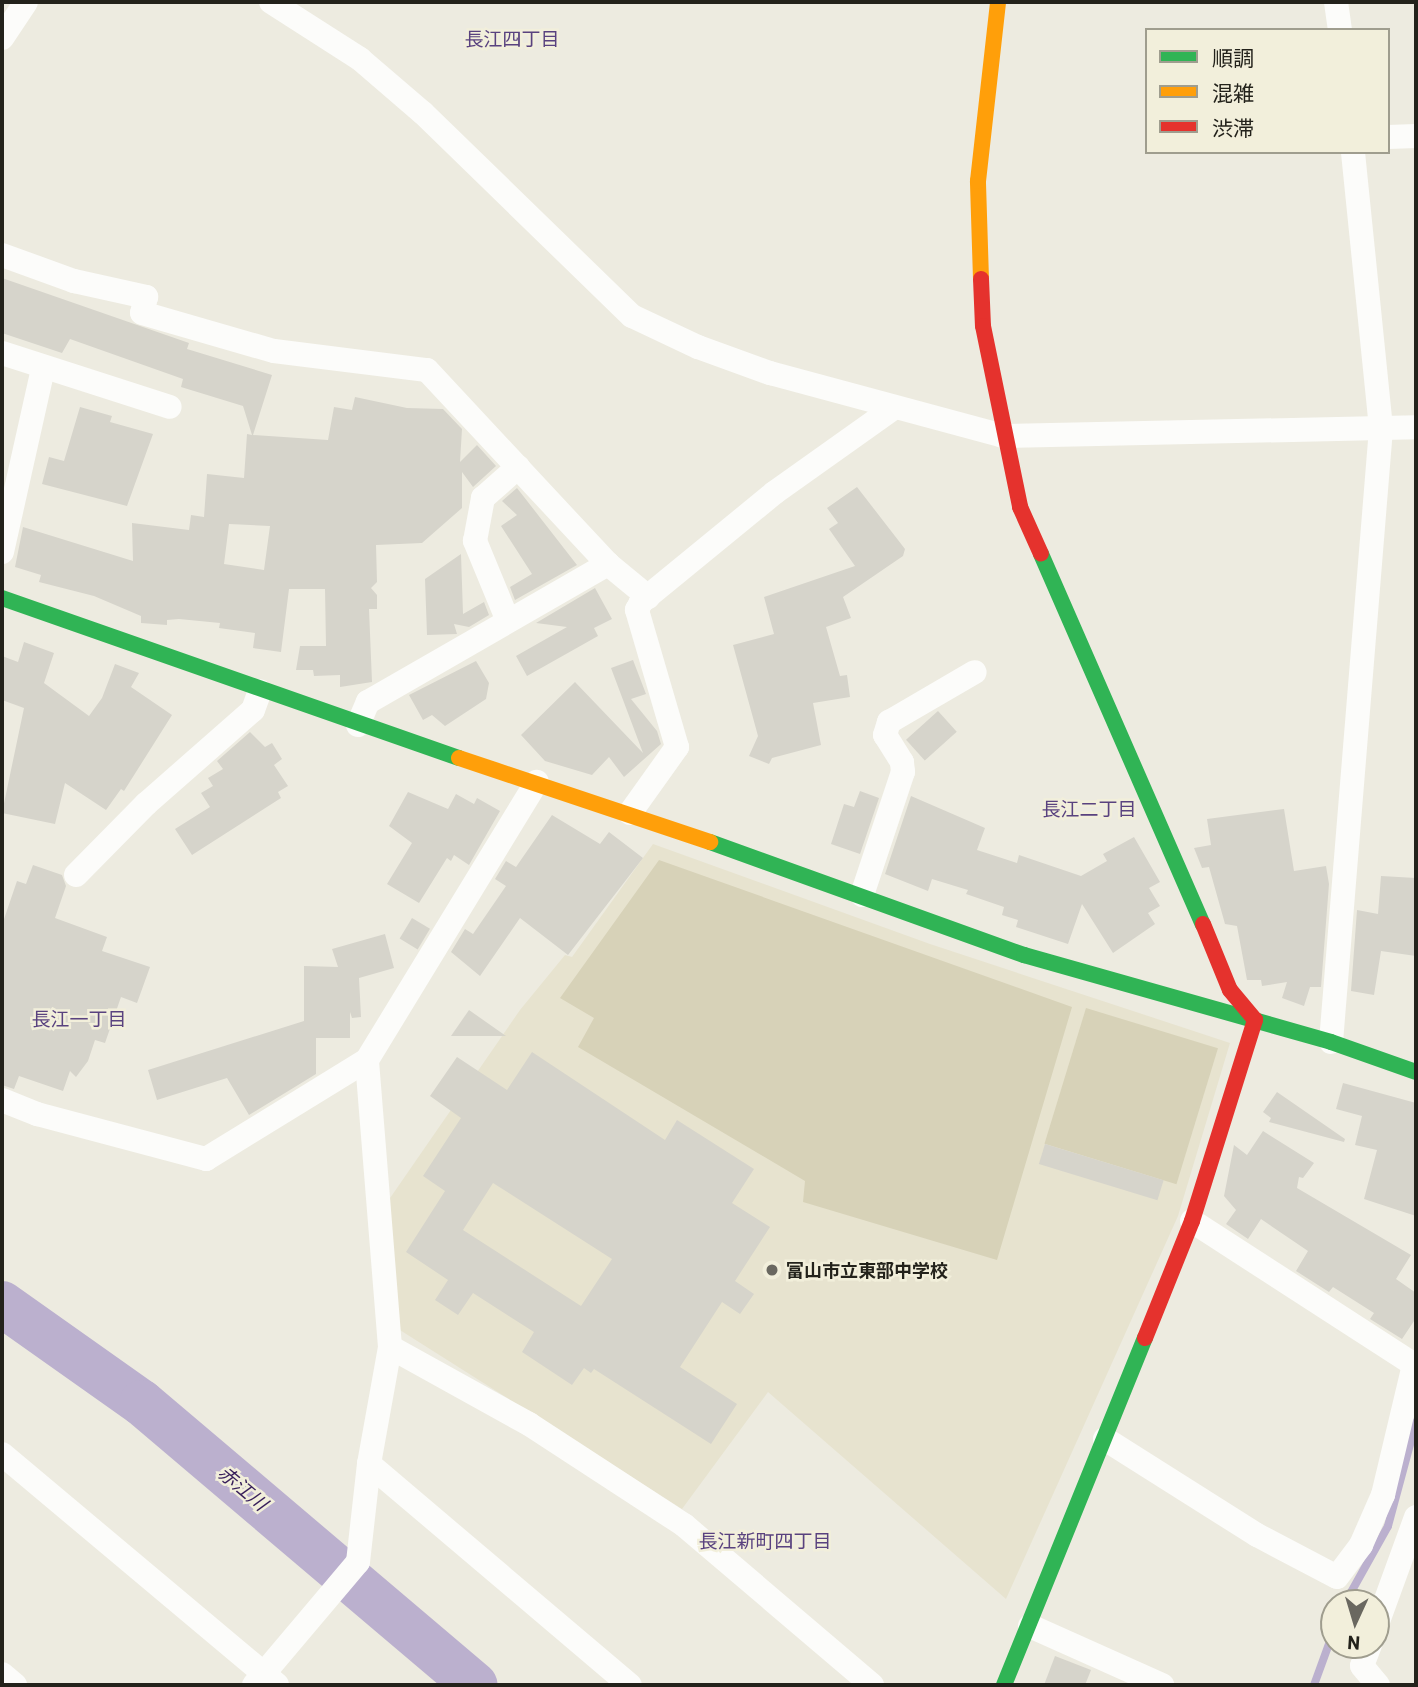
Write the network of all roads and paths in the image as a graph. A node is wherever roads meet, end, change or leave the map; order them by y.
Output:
1 (26, 2) edge
2 (271, 2) edge
3 (998, 2) edge
4 (1336, 2) edge
5 (1340, 28) edge
6 (2, 38) edge
7 (1416, 136) edge
8 (1390, 137) edge
9 (1353, 154) edge
10 (2, 255) edge
11 (2, 353) edge
12 (43, 368) junction
13 (170, 407) dead end
14 (895, 407) junction
15 (1416, 427) edge
16 (1381, 428) junction
17 (1003, 436) junction
18 (518, 467) junction
19 (2, 552) edge
20 (608, 564) junction
21 (648, 597) junction
22 (2, 598) edge
23 (508, 621) junction
24 (975, 672) dead end
25 (260, 691) junction
26 (358, 725) junction
27 (537, 782) junction
28 (630, 813) junction
29 (76, 875) dead end
30 (862, 895) junction
31 (1255, 1020) junction
32 (1331, 1042) junction
33 (366, 1060) junction
34 (1416, 1072) edge
35 (2, 1100) edge
36 (1192, 1221) junction
37 (390, 1348) junction
38 (1415, 1365) edge
39 (1105, 1439) junction
40 (2, 1454) edge
41 (369, 1464) junction
42 (1416, 1517) edge
43 (1390, 1589) edge
44 (1030, 1626) junction
45 (1365, 1659) edge
46 (2, 1674) edge
47 (265, 1681) edge
48 (15, 1685) edge
49 (630, 1685) edge
50 (872, 1685) edge
51 (1004, 1685) edge
52 (1162, 1685) edge
53 (1378, 1685) edge

1 - 6 street
2 - 14 street
3 - 17 street
4 - 5 street
7 - 8 street
9 - 16 street
10 - 18 street
11 - 12 street
12 - 13 street
12 - 19 street
14 - 17 street
14 - 21 street
15 - 16 street
16 - 17 street
16 - 32 street
17 - 31 street
18 - 20 street
18 - 23 street
20 - 21 street
20 - 23 street
21 - 28 street
22 - 25 street
23 - 26 street
24 - 30 street
25 - 26 street
25 - 29 street
26 - 27 street
27 - 28 street
27 - 33 street
28 - 30 street
30 - 31 street
31 - 32 street
31 - 36 street
32 - 34 street
33 - 35 street
33 - 37 street
36 - 38 street
36 - 39 street
37 - 41 street
37 - 50 street
38 - 39 street
39 - 44 street
40 - 47 street
41 - 47 street
41 - 49 street
42 - 43 street
44 - 51 street
44 - 52 street
45 - 53 street
46 - 48 street

